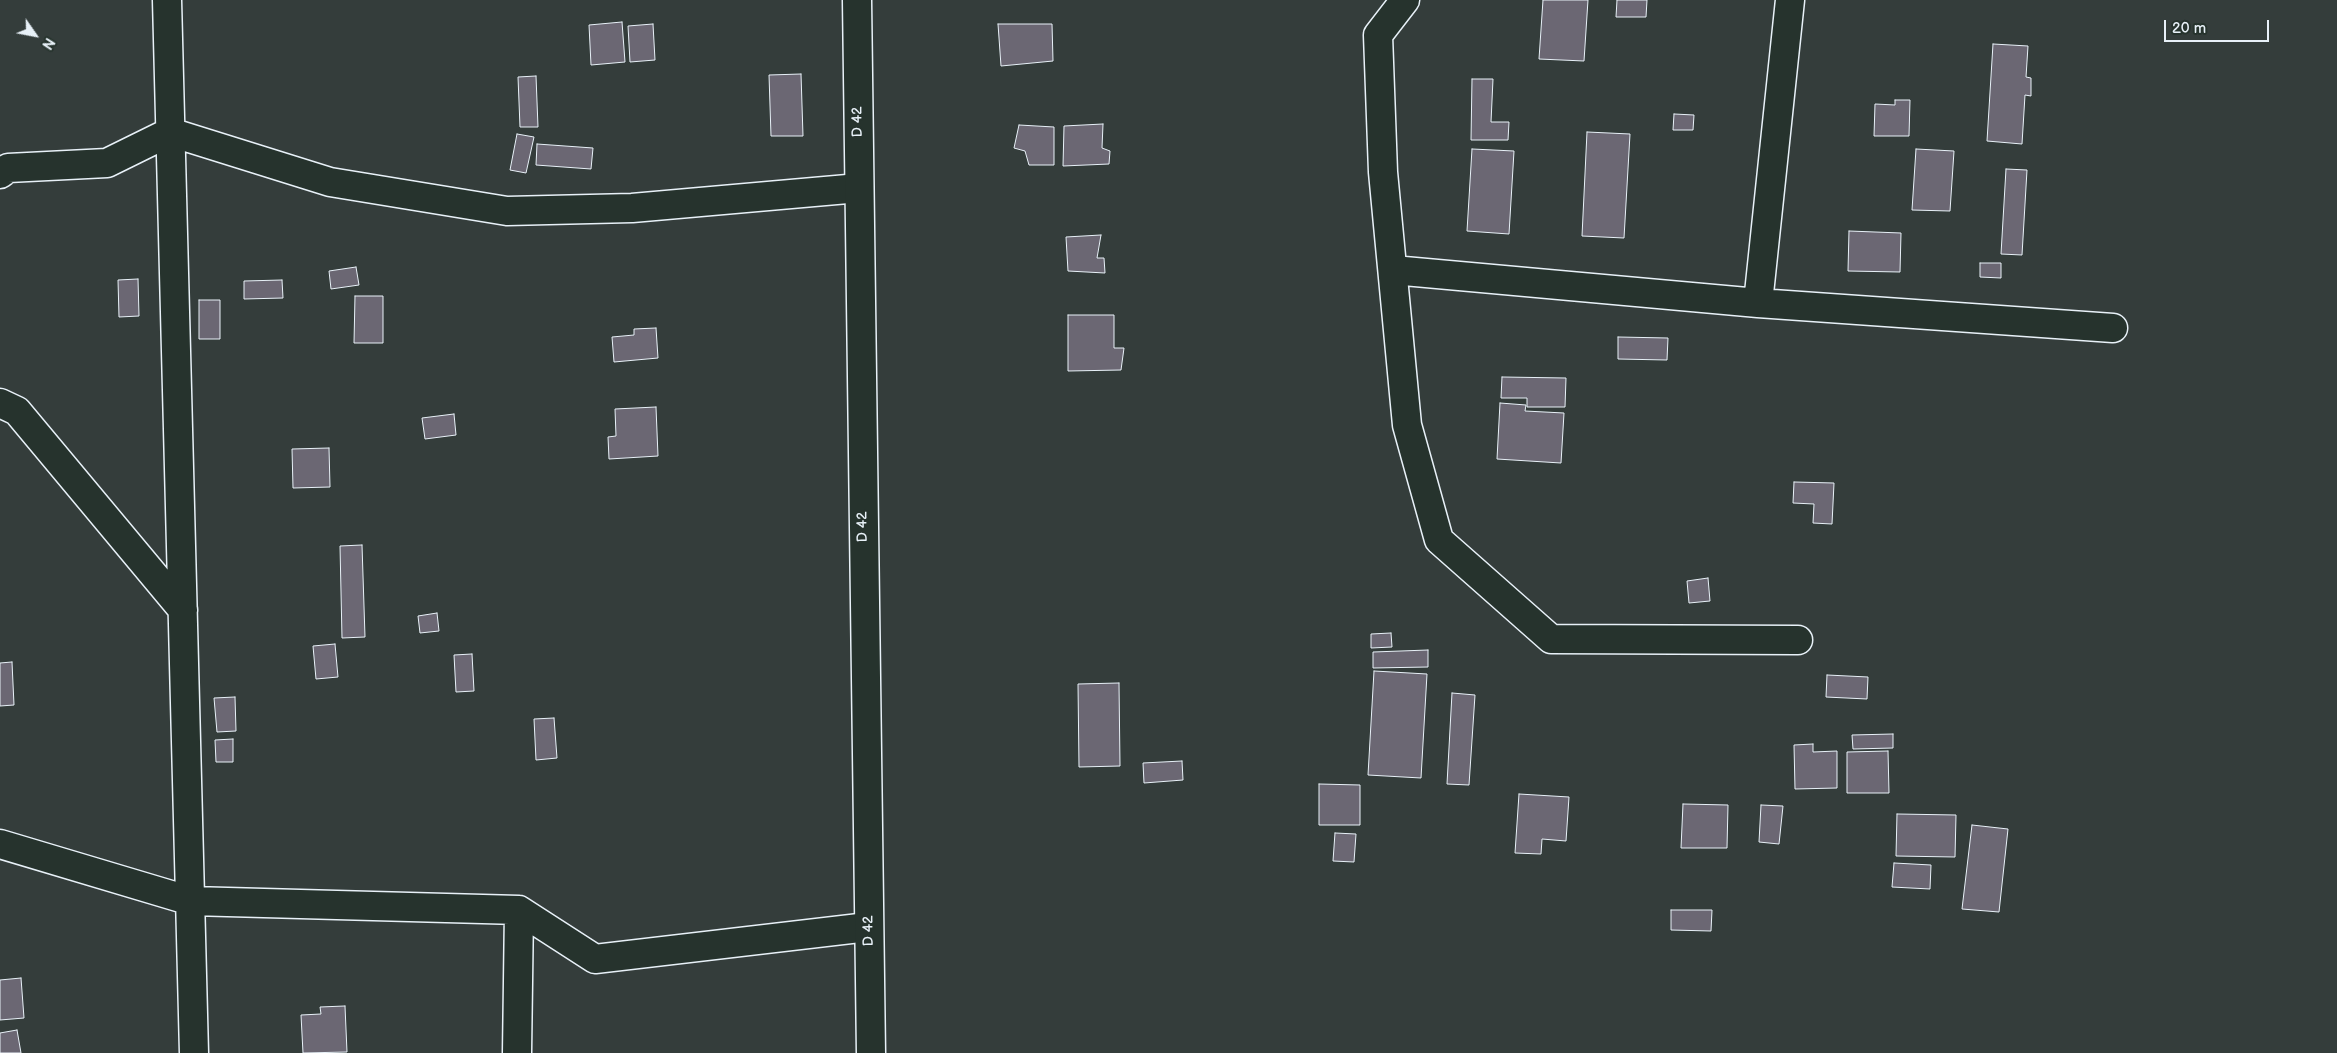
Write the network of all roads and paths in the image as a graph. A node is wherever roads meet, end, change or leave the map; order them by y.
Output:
1 (167, 0) edge
2 (857, 0) edge
3 (1405, 0) edge
4 (1790, 0) edge
5 (170, 132) junction
6 (0, 174) edge
7 (859, 188) junction
8 (1392, 270) junction
9 (1758, 303) junction
10 (2113, 328) dead end
11 (0, 403) edge
12 (183, 610) junction
13 (1798, 640) dead end
14 (0, 844) edge
15 (191, 901) junction
16 (519, 910) junction
17 (868, 927) junction
18 (194, 1053) edge
19 (517, 1053) edge
20 (871, 1053) edge

1 - 5 street
2 - 7 street, D 42 / D 42
3 - 8 street
4 - 9 street
5 - 6 street
5 - 7 street
5 - 12 street
7 - 17 street, D 42 / D 42
8 - 9 street
8 - 13 street
9 - 10 street
11 - 12 street
12 - 15 street
14 - 15 street
15 - 16 street
15 - 18 street
16 - 17 street
16 - 19 street
17 - 20 street, D 42 / D 42

